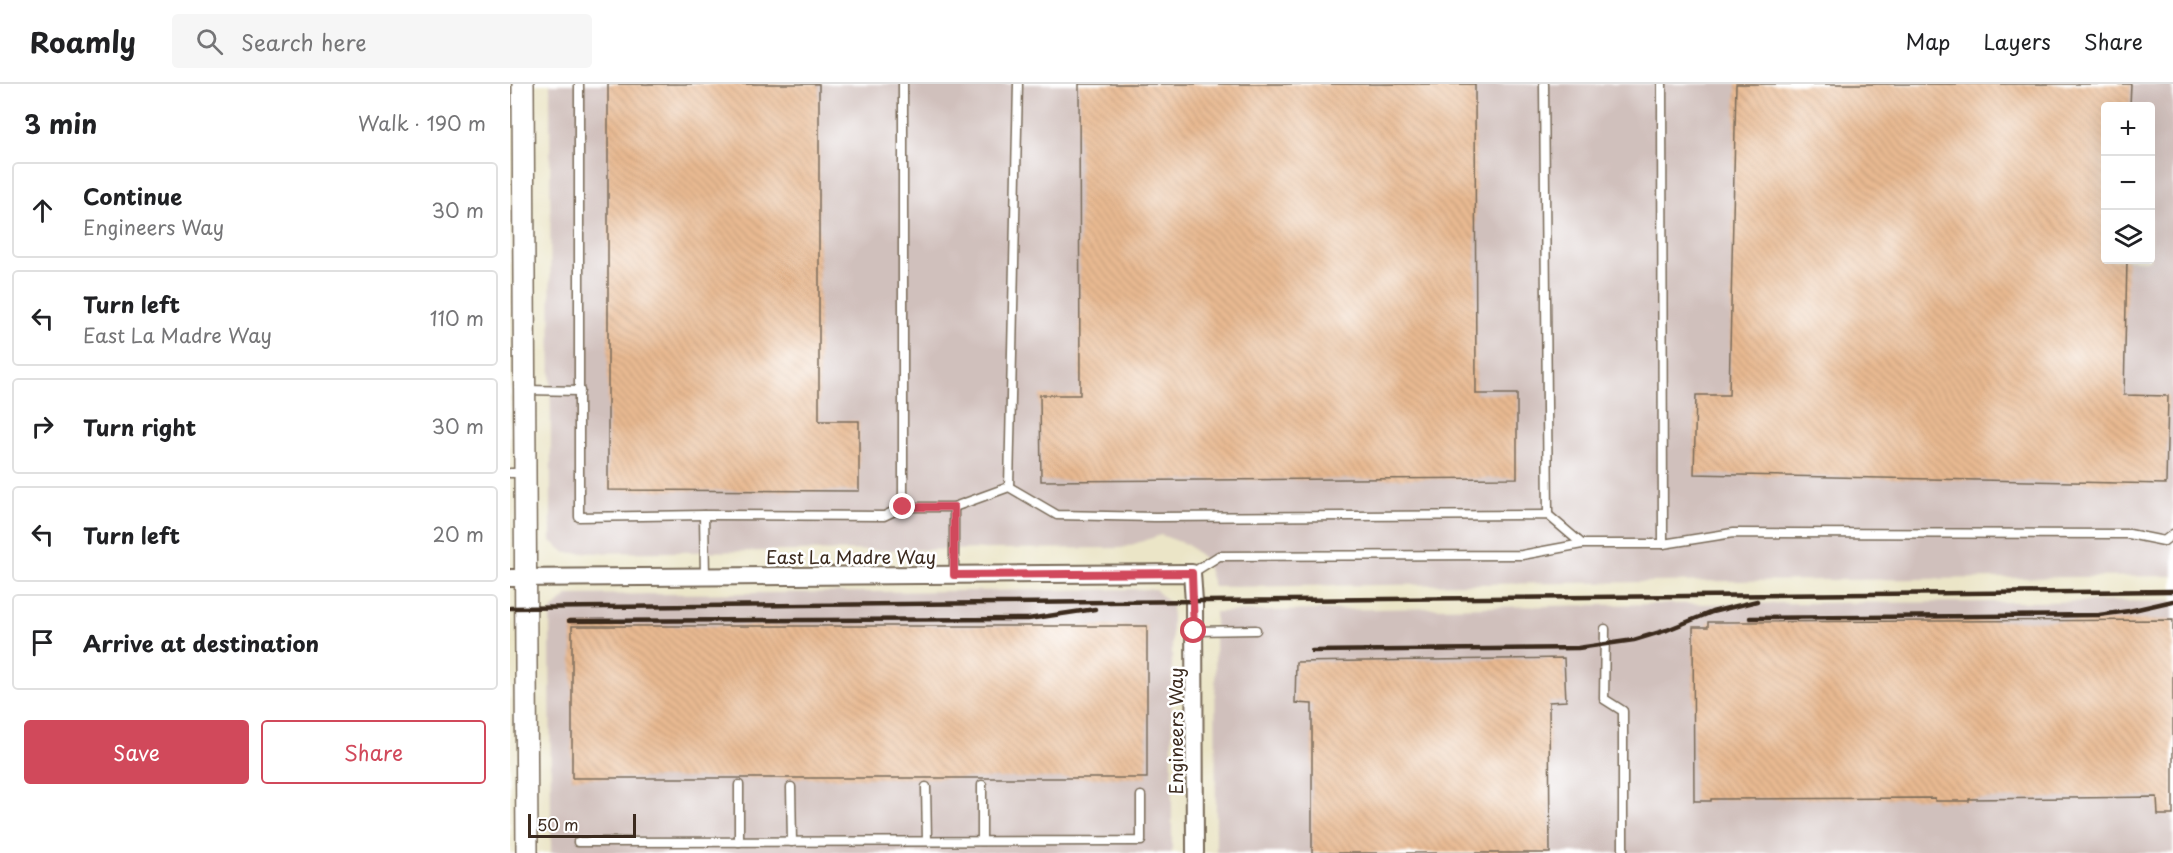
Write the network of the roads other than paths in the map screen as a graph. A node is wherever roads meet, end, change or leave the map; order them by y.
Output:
1 (523, 84) edge
2 (579, 84) edge
3 (903, 84) edge
4 (1018, 84) edge
5 (1544, 84) edge
6 (1662, 84) edge
7 (526, 390) junction
8 (580, 391) junction
9 (518, 473) edge
10 (1009, 487) junction
11 (903, 507) junction
12 (954, 507) junction
13 (704, 515) junction
14 (1548, 515) junction
15 (2173, 534) edge
16 (1582, 544) junction
17 (1663, 544) junction
18 (1192, 573) junction
19 (954, 575) junction
20 (705, 577) junction
21 (518, 578) edge
22 (1605, 629) dead end
23 (1256, 630) dead end
24 (1194, 631) junction
25 (739, 785) dead end
26 (982, 785) dead end
27 (791, 787) dead end
28 (926, 787) dead end
29 (1141, 796) dead end
30 (927, 841) junction
31 (982, 841) junction
32 (578, 842) dead end
33 (739, 842) junction
34 (792, 842) junction
35 (527, 853) edge
36 (1195, 853) edge
37 (1623, 853) edge

1 - 7 street
2 - 8 lane
3 - 11 lane
4 - 10 lane
5 - 14 lane
6 - 17 lane
7 - 8 lane
7 - 9 street
8 - 13 lane
9 - 21 street
10 - 12 lane
10 - 14 lane
11 - 12 lane
11 - 13 lane
12 - 19 lane
13 - 20 lane
14 - 16 lane
15 - 17 lane
16 - 17 lane
16 - 18 lane
18 - 19 street, East La Madre Way
18 - 24 street, Engineers Way
19 - 20 street, East La Madre Way
20 - 21 street, East La Madre Way
21 - 35 street
22 - 37 lane
23 - 24 lane
24 - 36 street, Engineers Way
25 - 33 lane
26 - 31 lane
27 - 34 lane
28 - 30 lane
29 - 31 lane
30 - 31 lane
30 - 34 lane
32 - 33 lane
33 - 34 lane

